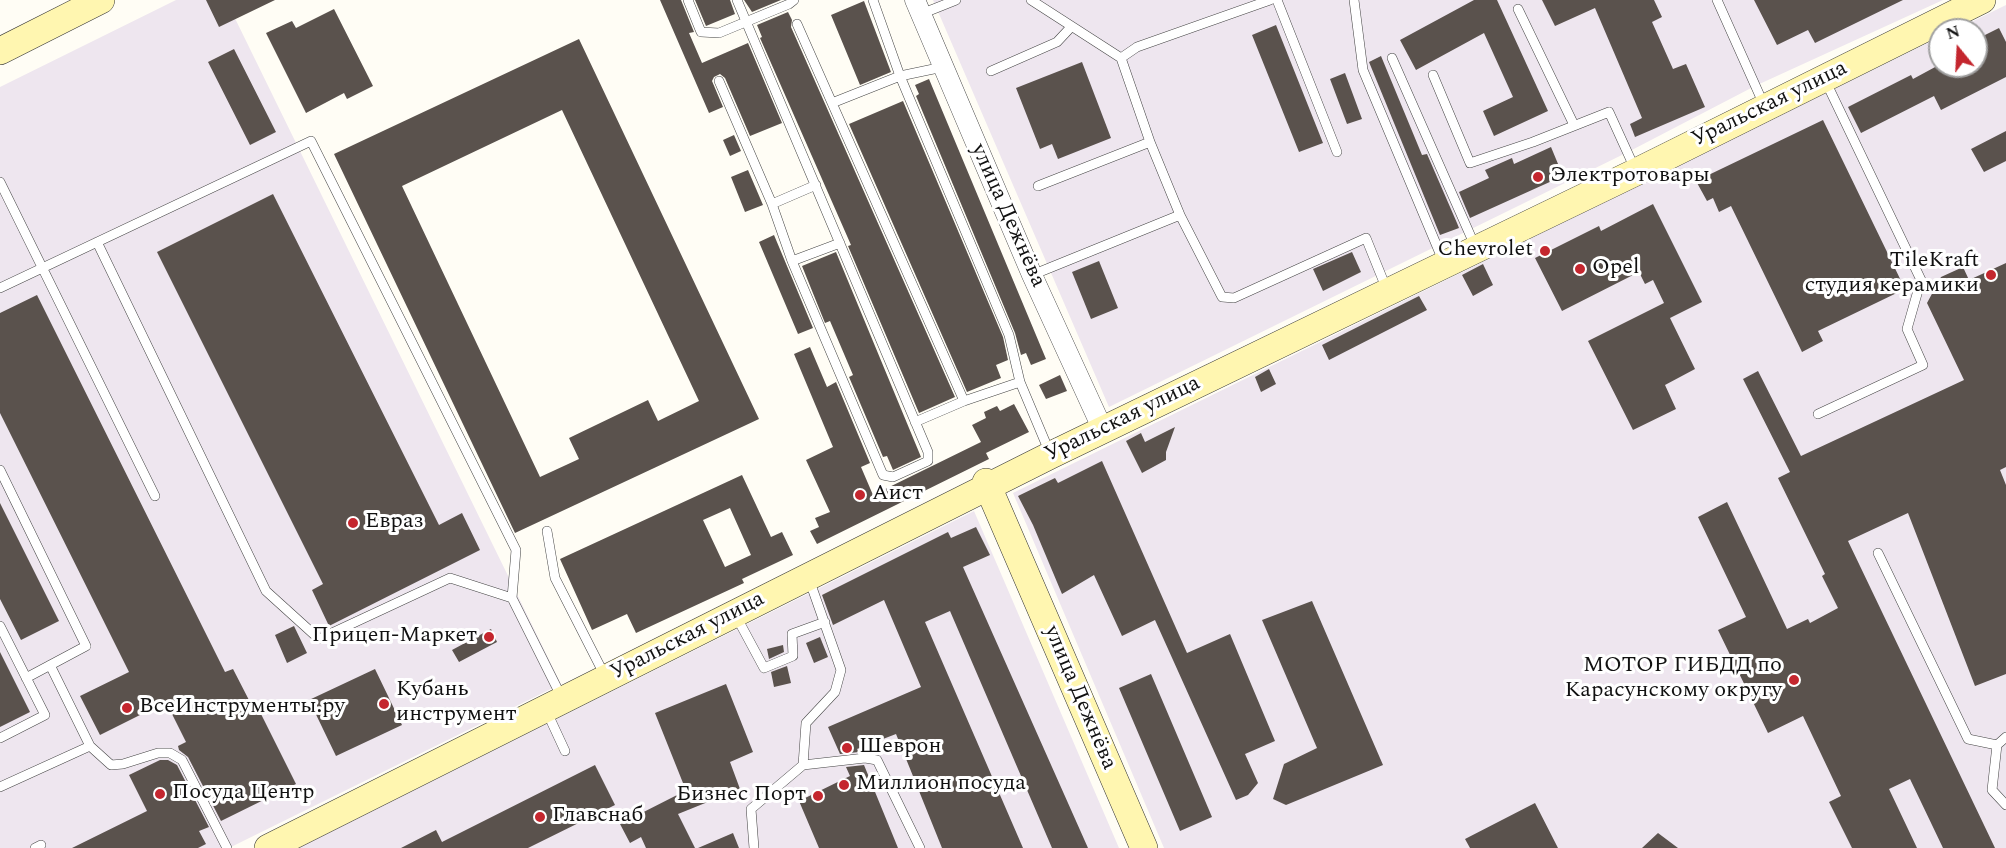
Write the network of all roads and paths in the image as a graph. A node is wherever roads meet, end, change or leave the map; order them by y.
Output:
1 (101, 0) edge
2 (688, 0) edge
3 (737, 0) edge
4 (794, 0) edge
5 (873, 0) edge
6 (956, 0) edge
7 (1031, 0) edge
8 (1270, 0) edge
9 (1277, 0) edge
10 (1354, 0) edge
11 (1718, 0) edge
12 (1974, 1) edge
13 (918, 7) edge
14 (1518, 9) dead end
15 (746, 22) junction
16 (797, 24) dead end
17 (1071, 27) junction
18 (0, 51) edge
19 (1121, 58) junction
20 (1392, 58) dead end
21 (943, 68) junction
22 (991, 71) dead end
23 (1433, 75) dead end
24 (1823, 75) junction
25 (900, 76) junction
26 (719, 81) dead end
27 (832, 103) junction
28 (1763, 104) junction
29 (1575, 125) junction
30 (1150, 142) junction
31 (1337, 152) dead end
32 (1635, 169) junction
33 (0, 182) edge
34 (816, 185) junction
35 (1038, 186) dead end
36 (772, 204) junction
37 (1180, 215) junction
38 (97, 242) junction
39 (840, 243) junction
40 (1475, 246) junction
41 (792, 261) junction
42 (1443, 262) junction
43 (42, 268) junction
44 (1032, 275) junction
45 (0, 288) edge
46 (1387, 289) junction
47 (1020, 382) junction
48 (964, 402) junction
49 (1818, 414) dead end
50 (915, 422) junction
51 (1102, 428) junction
52 (1049, 451) junction
53 (0, 470) edge
54 (987, 484) junction
55 (155, 496) dead end
56 (547, 531) dead end
57 (1878, 553) dead end
58 (808, 576) junction
59 (512, 598) junction
60 (735, 614) junction
61 (825, 622) junction
62 (0, 626) edge
63 (50, 665) junction
64 (605, 676) junction
65 (26, 678) junction
66 (557, 702) junction
67 (2006, 737) edge
68 (0, 738) edge
69 (1997, 745) junction
70 (90, 746) junction
71 (564, 751) dead end
72 (803, 765) junction
73 (0, 787) edge
74 (2006, 805) edge
75 (227, 848) edge
76 (261, 848) edge
77 (268, 848) edge
78 (754, 848) edge
79 (920, 848) edge
80 (1144, 848) edge

1 - 18 main road
2 - 15 lane
3 - 15 lane
4 - 15 lane
5 - 25 lane
6 - 13 lane
7 - 17 lane
8 - 19 lane
9 - 31 lane
10 - 42 lane
11 - 28 lane
12 - 24 main road, Уральская улица
13 - 21 street, улица Дежнёва
14 - 29 lane
15 - 34 lane
16 - 27 lane
17 - 19 lane
17 - 22 lane
19 - 30 lane
20 - 40 lane
21 - 25 lane
21 - 44 street, улица Дежнёва
23 - 29 lane
24 - 28 main road, Уральская улица
24 - 49 lane
25 - 27 lane
25 - 47 lane
26 - 36 lane
27 - 48 lane
28 - 32 main road, Уральская улица
29 - 32 lane
30 - 35 lane
30 - 37 lane
32 - 40 main road, Уральская улица
33 - 43 lane
34 - 36 lane
34 - 39 lane
36 - 41 lane
37 - 44 lane
37 - 46 lane
38 - 43 lane
38 - 59 lane
38 - 59 lane
39 - 41 lane
39 - 50 lane
40 - 42 main road, Уральская улица
41 - 50 lane
42 - 46 main road, Уральская улица
43 - 45 lane
43 - 55 lane
44 - 51 street, улица Дежнёва
46 - 51 main road, Уральская улица
47 - 48 lane
47 - 52 lane
48 - 50 lane
51 - 52 main road, Уральская улица
51 - 54 main road, Уральская улица
52 - 54 main road, Уральская улица
53 - 63 lane
54 - 58 main road, Уральская улица
54 - 64 main road, Уральская улица
54 - 80 main road, улица Дежнёва
56 - 64 lane
57 - 69 lane
58 - 60 main road, Уральская улица
58 - 61 lane
59 - 66 lane
60 - 61 lane
60 - 66 main road, Уральская улица
61 - 72 lane
62 - 65 lane
63 - 65 lane
63 - 70 lane
64 - 66 main road, Уральская улица
65 - 68 lane
66 - 71 lane
66 - 76 main road, Уральская улица
66 - 77 main road, Уральская улица
67 - 69 lane
69 - 74 lane
70 - 73 lane
70 - 75 lane
72 - 78 lane
72 - 79 lane

